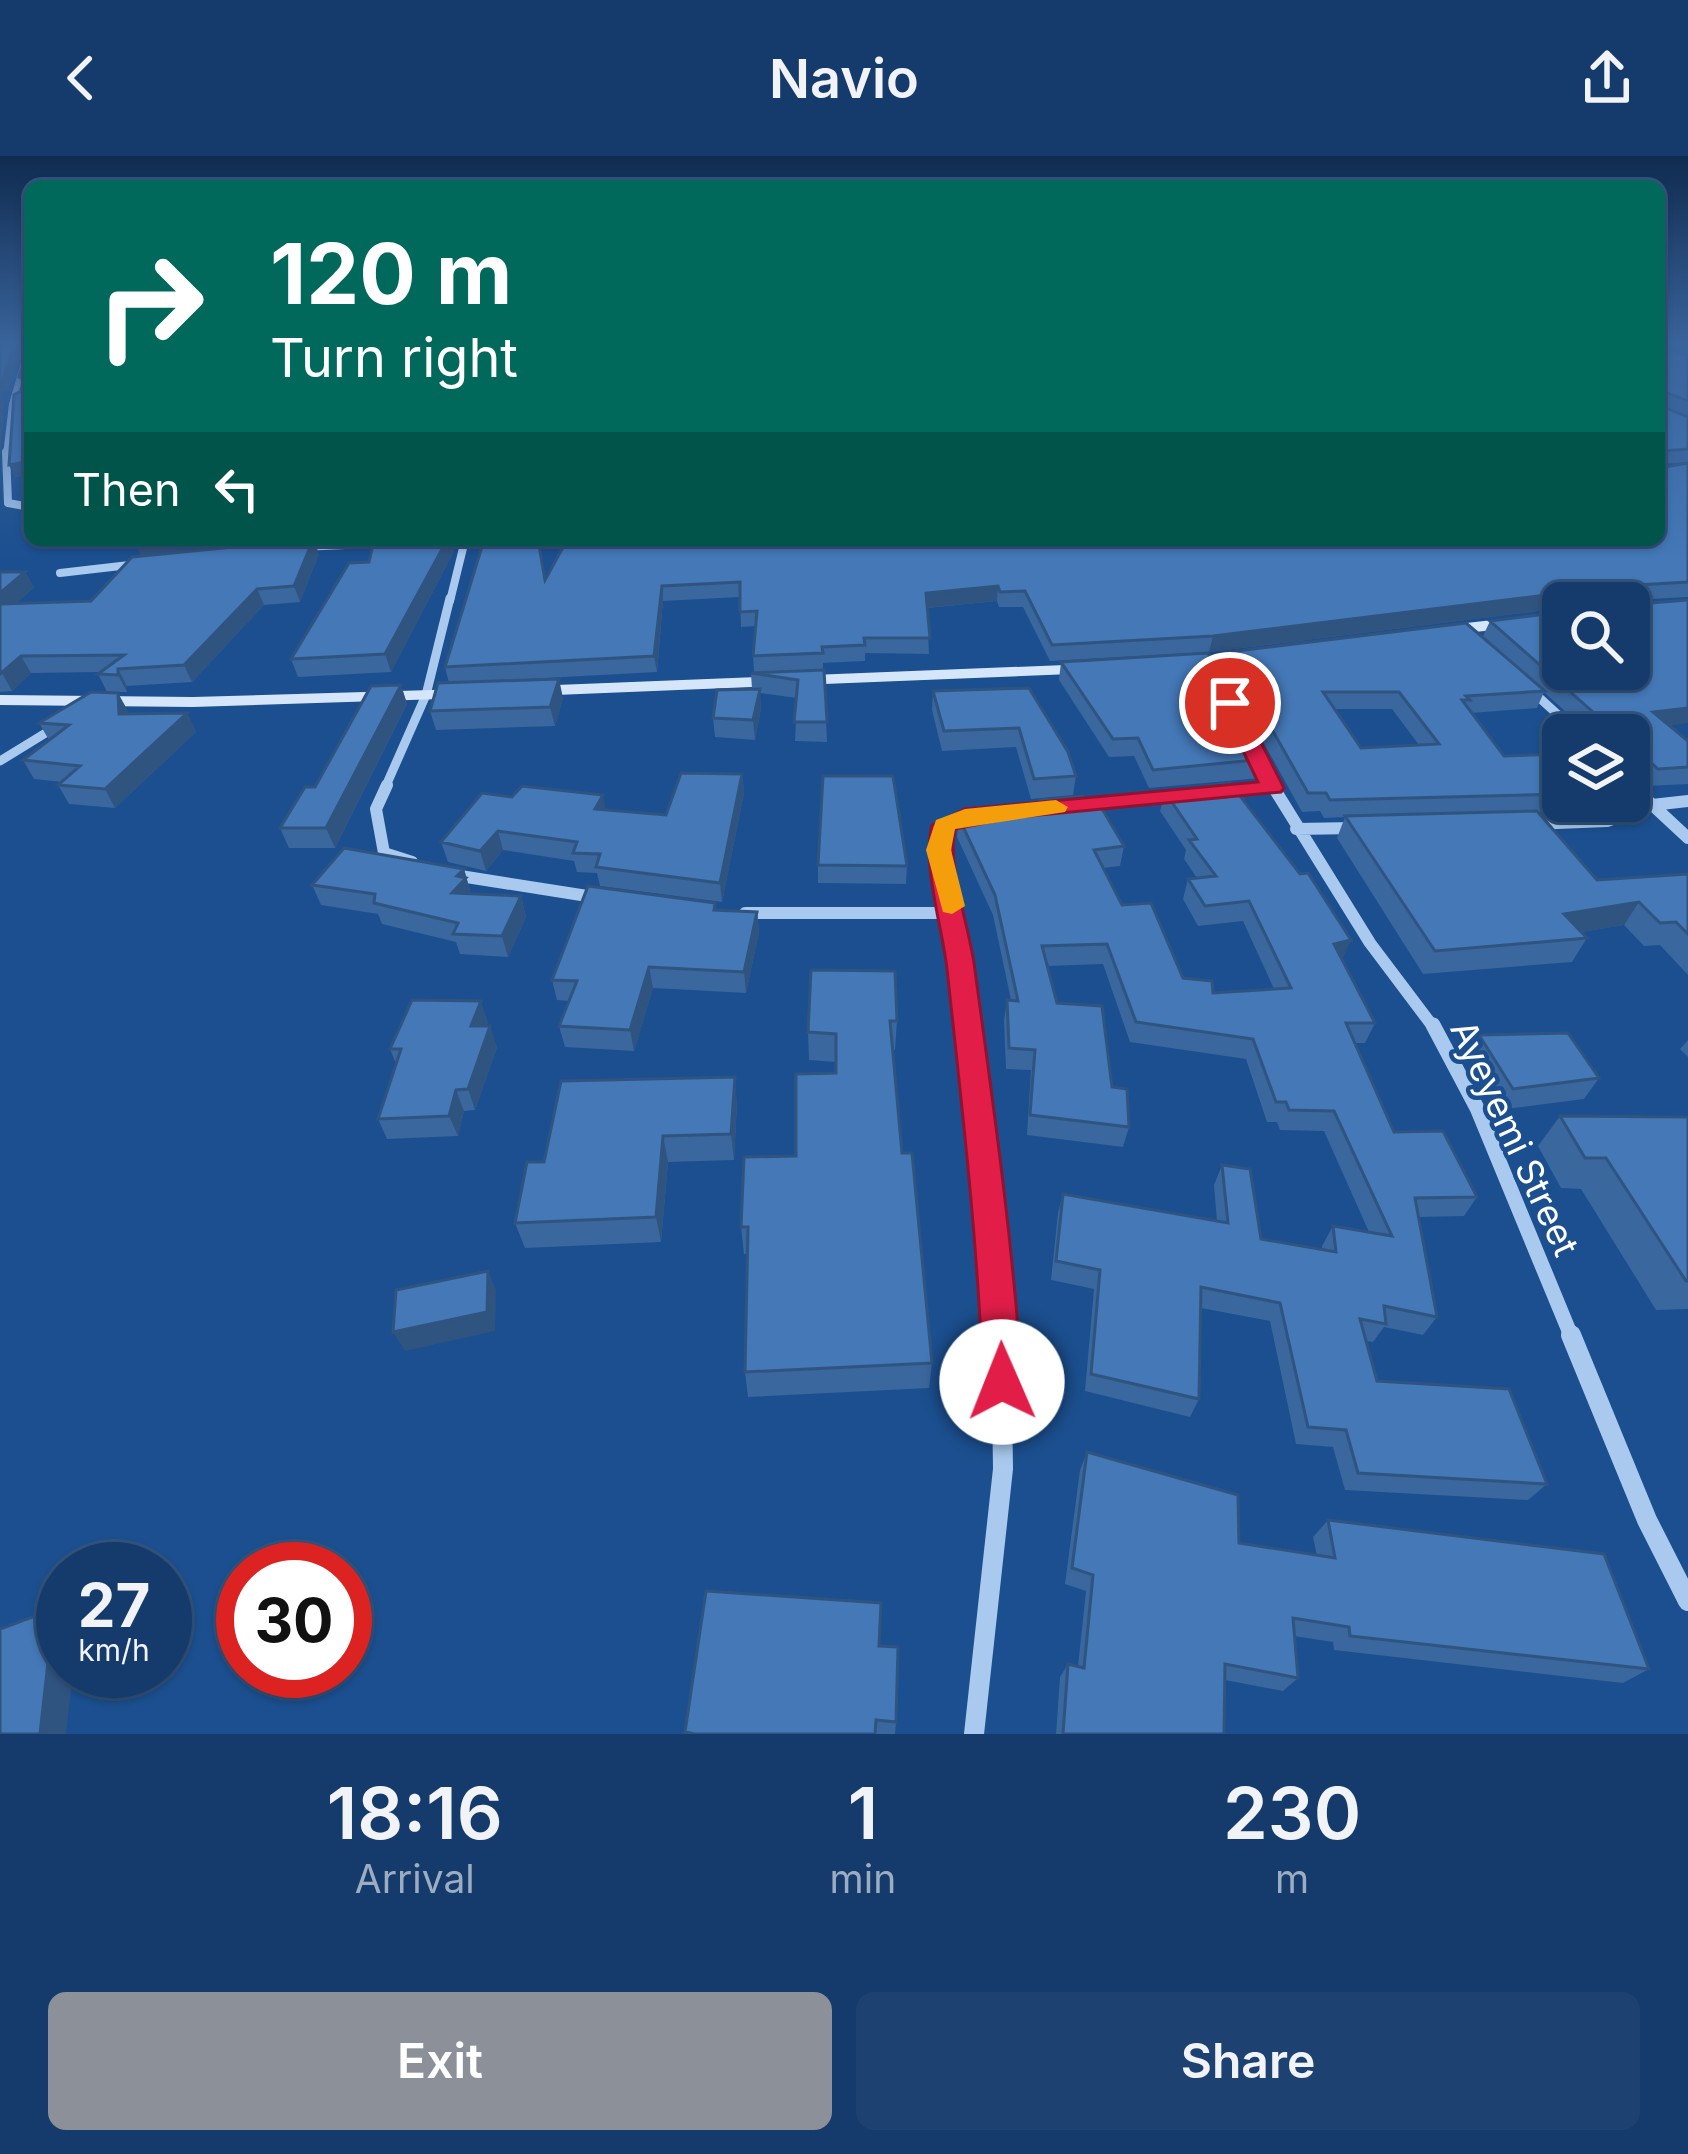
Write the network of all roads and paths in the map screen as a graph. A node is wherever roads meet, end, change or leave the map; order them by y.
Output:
1 (11, 415) edge
2 (24, 506) edge
3 (350, 546) edge
4 (465, 546) edge
5 (294, 548) edge
6 (151, 562) edge
7 (60, 573) dead end
8 (1542, 619) edge
9 (1460, 628) junction
10 (1414, 634) edge
11 (1477, 643) edge
12 (1108, 668) edge
13 (1528, 688) edge
14 (519, 692) edge
15 (496, 693) edge
16 (426, 695) junction
17 (0, 700) edge
18 (99, 701) junction
19 (80, 712) edge
20 (1557, 714) edge
21 (59, 724) edge
22 (1251, 745) edge
23 (0, 760) edge
24 (1273, 788) junction
25 (1205, 794) edge
26 (1182, 795) edge
27 (1688, 801) edge
28 (1652, 805) junction
29 (1052, 807) edge
30 (1030, 809) edge
31 (1512, 824) edge
32 (1368, 827) edge
33 (1296, 829) junction
34 (1688, 838) edge
35 (424, 866) edge
36 (444, 872) edge
37 (621, 901) edge
38 (736, 913) edge
39 (954, 913) junction
40 (1688, 1601) edge
41 (974, 1734) edge

1 - 2 street
3 - 5 street
4 - 16 street
6 - 7 street
8 - 9 street
9 - 10 street
9 - 11 street
12 - 14 street
13 - 20 street
15 - 16 street
16 - 18 street
16 - 35 street
17 - 18 street
18 - 19 street
21 - 23 street
22 - 24 street, Ayeyemi Street
24 - 25 street
24 - 33 street, Ayeyemi Street
26 - 29 street
27 - 28 street
28 - 31 street
28 - 34 street
30 - 39 street
32 - 33 street
33 - 40 street, Ayeyemi Street
36 - 37 street
38 - 39 street
39 - 41 street

